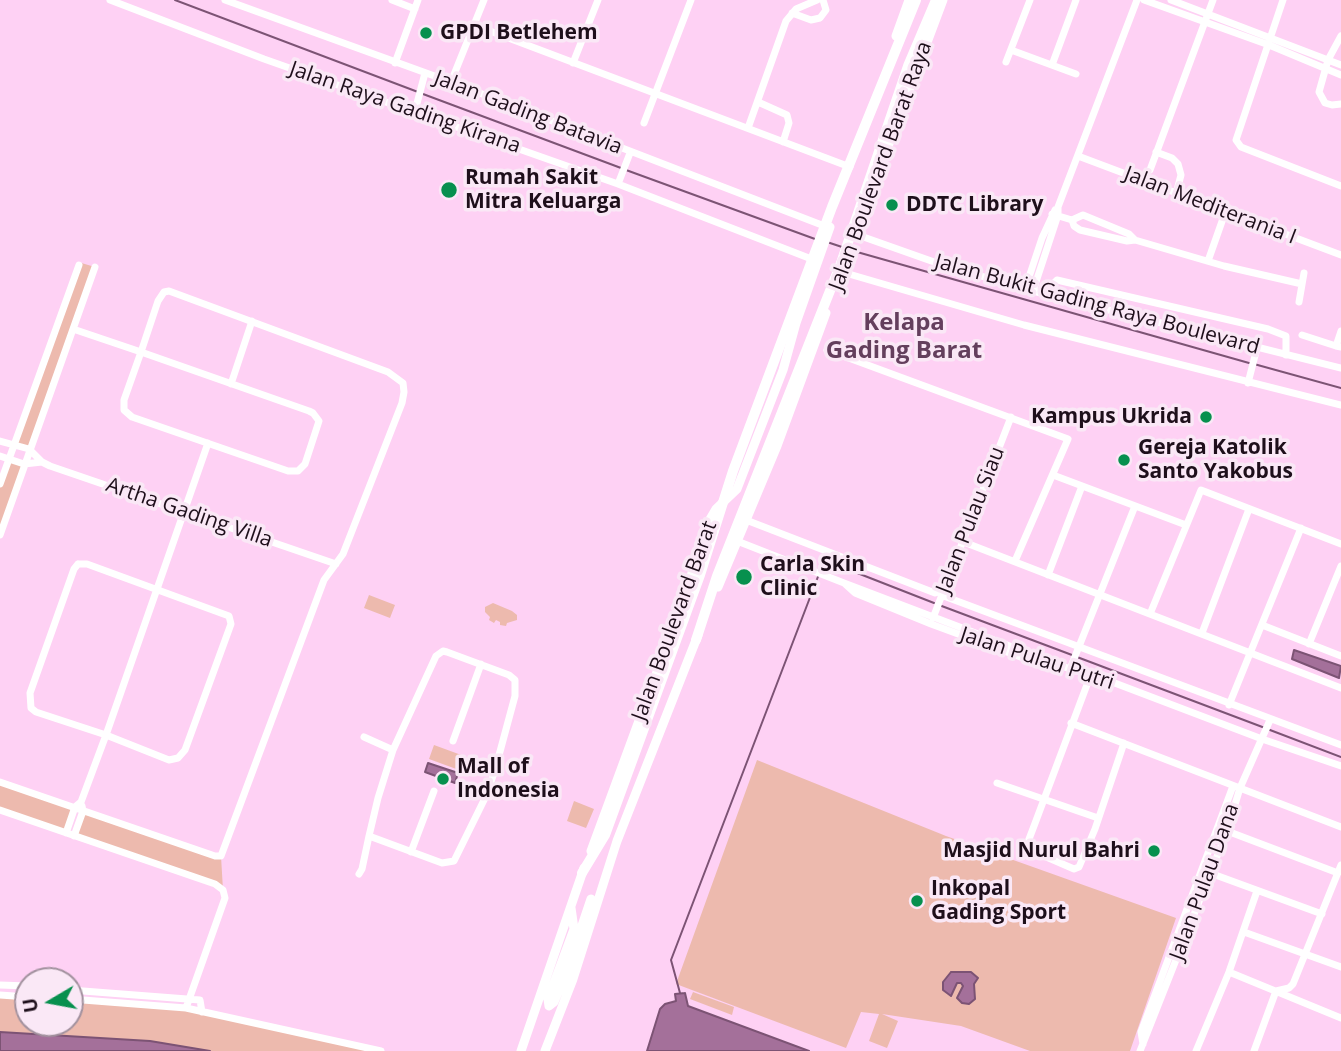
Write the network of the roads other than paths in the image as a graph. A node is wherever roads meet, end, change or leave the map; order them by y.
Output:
1 (110, 0) edge
2 (225, 0) edge
3 (392, 0) edge
4 (418, 0) edge
5 (484, 0) edge
6 (598, 0) edge
7 (691, 0) edge
8 (817, 0) edge
9 (823, 0) edge
10 (909, 0) edge
11 (916, 0) edge
12 (936, 0) edge
13 (943, 0) edge
14 (1030, 0) edge
15 (1076, 0) edge
16 (1137, 0) edge
17 (1144, 0) edge
18 (1171, 0) edge
19 (1213, 0) edge
20 (1283, 0) edge
21 (415, 9) junction
22 (792, 13) junction
23 (1207, 18) junction
24 (474, 24) junction
25 (1341, 36) edge
26 (1270, 42) junction
27 (1011, 50) junction
28 (1006, 61) dead end
29 (395, 63) junction
30 (573, 63) junction
31 (1327, 64) junction
32 (1052, 65) junction
33 (1341, 65) edge
34 (1076, 74) dead end
35 (1341, 75) edge
36 (424, 76) junction
37 (451, 82) junction
38 (654, 93) junction
39 (758, 102) junction
40 (1341, 104) edge
41 (415, 111) junction
42 (643, 123) dead end
43 (748, 128) junction
44 (783, 142) junction
45 (1156, 152) junction
46 (629, 156) junction
47 (1079, 156) junction
48 (850, 167) junction
49 (1150, 170) dead end
50 (618, 184) junction
51 (1341, 186) edge
52 (1177, 190) dead end
53 (1226, 211) junction
54 (1056, 212) junction
55 (1072, 220) junction
56 (828, 232) junction
57 (854, 236) junction
58 (1135, 240) junction
59 (1341, 255) edge
60 (819, 259) junction
61 (1208, 261) junction
62 (79, 265) dead end
63 (95, 267) dead end
64 (844, 267) junction
65 (1304, 273) dead end
66 (1302, 284) junction
67 (1029, 290) junction
68 (1051, 296) junction
69 (1299, 302) dead end
70 (252, 321) junction
71 (796, 323) junction
72 (821, 327) junction
73 (73, 330) junction
74 (1341, 331) edge
75 (1302, 335) dead end
76 (1338, 346) edge
77 (827, 350) dead end
78 (141, 352) junction
79 (1256, 352) junction
80 (1286, 355) junction
81 (1341, 368) edge
82 (1249, 379) junction
83 (231, 384) junction
84 (1341, 405) edge
85 (1011, 417) junction
86 (0, 441) edge
87 (208, 443) junction
88 (13, 444) junction
89 (29, 449) junction
90 (0, 456) edge
91 (9, 459) junction
92 (41, 462) junction
93 (24, 464) junction
94 (1054, 475) junction
95 (0, 484) edge
96 (1082, 486) junction
97 (1135, 506) junction
98 (1249, 509) junction
99 (184, 512) junction
100 (746, 520) junction
101 (1185, 525) junction
102 (1301, 528) junction
103 (0, 535) edge
104 (737, 541) junction
105 (961, 541) junction
106 (1341, 544) edge
107 (1015, 561) junction
108 (336, 564) junction
109 (1341, 566) edge
110 (1048, 575) junction
111 (157, 589) junction
112 (1100, 594) junction
113 (938, 596) junction
114 (1150, 614) junction
115 (933, 618) junction
116 (1262, 625) junction
117 (1202, 633) junction
118 (696, 640) junction
119 (1309, 644) junction
120 (1077, 649) junction
121 (1251, 652) junction
122 (1341, 656) edge
123 (481, 664) junction
124 (1071, 667) junction
125 (1091, 674) junction
126 (1341, 688) edge
127 (1229, 705) junction
128 (1270, 722) junction
129 (1071, 723) junction
130 (106, 735) junction
131 (364, 737) dead end
132 (1263, 737) junction
133 (453, 741) dead end
134 (1124, 743) junction
135 (1341, 745) edge
136 (393, 750) junction
137 (1341, 766) edge
138 (0, 782) edge
139 (997, 783) dead end
140 (1236, 787) junction
141 (434, 791) dead end
142 (1044, 800) junction
143 (80, 807) junction
144 (0, 810) edge
145 (1098, 818) junction
146 (1341, 827) edge
147 (1227, 831) junction
148 (66, 833) junction
149 (74, 836) junction
150 (369, 836) junction
151 (411, 852) junction
152 (612, 857) junction
153 (1339, 869) edge
154 (582, 873) junction
155 (1210, 873) junction
156 (359, 874) dead end
157 (1257, 891) junction
158 (571, 906) junction
159 (1322, 914) junction
160 (1244, 932) junction
161 (1306, 955) junction
162 (1341, 967) edge
163 (1229, 972) junction
164 (0, 985) edge
165 (10, 986) junction
166 (14, 986) edge
167 (84, 991) edge
168 (1276, 991) junction
169 (0, 995) edge
170 (9, 995) junction
171 (14, 996) edge
172 (188, 998) junction
173 (84, 1000) edge
174 (186, 1008) junction
175 (202, 1012) junction
176 (1341, 1018) edge
177 (1141, 1048) edge
178 (381, 1051) edge
179 (520, 1051) edge
180 (545, 1051) edge
181 (1196, 1051) edge
182 (1254, 1051) edge

1 - 41 street, Jalan Raya Gading Kirana
2 - 29 street, Jalan Gading Batavia
3 - 21 street
4 - 21 street
5 - 24 street
6 - 30 street
7 - 38 street
8 - 22 street
9 - 22 street
10 - 48 main road, Jalan Boulevard Barat
11 - 154 highway
12 - 118 highway
13 - 57 main road, Jalan Boulevard Barat Raya
14 - 27 street
15 - 32 street
16 - 47 street
17 - 23 street
18 - 23 street
19 - 23 street
20 - 26 street
21 - 29 street
22 - 39 street
23 - 26 street
23 - 45 street
24 - 30 street
24 - 37 street
25 - 31 street
26 - 31 street
26 - 51 street
27 - 28 street
27 - 32 street
29 - 36 street, Jalan Gading Batavia
30 - 38 street
31 - 33 street
31 - 35 street
31 - 40 street
32 - 34 street
36 - 37 street, Jalan Gading Batavia
36 - 41 street
37 - 46 street, Jalan Gading Batavia
38 - 42 street
38 - 43 street
39 - 43 street
39 - 44 street
41 - 50 street, Jalan Raya Gading Kirana
43 - 44 street
44 - 48 street
45 - 49 street
45 - 52 street
46 - 50 street
46 - 56 street, Jalan Gading Batavia
47 - 53 street, Jalan Mediterania I
47 - 54 street
48 - 56 main road, Jalan Boulevard Barat
50 - 60 street, Jalan Raya Gading Kirana
53 - 59 street, Jalan Mediterania I
53 - 61 street
54 - 55 street
54 - 67 street
55 - 58 street
55 - 58 street
56 - 60 main road, Jalan Boulevard Barat
57 - 64 main road, Jalan Boulevard Barat Raya
57 - 67 street, Jalan Bukit Gading Raya Boulevard
58 - 61 street
60 - 71 main road, Jalan Boulevard Barat
61 - 66 street
62 - 88 street
63 - 73 street
64 - 72 main road, Jalan Boulevard Barat Raya
64 - 82 street
65 - 66 street
66 - 69 street
67 - 68 street, Jalan Bukit Gading Raya Boulevard
68 - 79 street, Jalan Bukit Gading Raya Boulevard
68 - 80 street
70 - 78 street
70 - 83 street
70 - 108 street
71 - 72 main road
71 - 154 main road, Jalan Boulevard Barat
72 - 100 main road, Jalan Boulevard Barat Raya
73 - 78 street
73 - 89 street
74 - 76 street
75 - 76 street
77 - 85 street
78 - 83 street
78 - 87 street
79 - 80 street, Jalan Bukit Gading Raya Boulevard
79 - 82 street
80 - 81 street, Jalan Bukit Gading Raya Boulevard
82 - 84 street
83 - 87 street
85 - 94 street
85 - 105 street, Jalan Pulau Siau
86 - 88 street
87 - 99 street
88 - 89 street
88 - 91 street
89 - 92 street, Artha Gading Villa
89 - 93 street
90 - 91 street
91 - 93 street
91 - 95 street
92 - 93 street, Artha Gading Villa
92 - 99 street, Artha Gading Villa
93 - 103 street
94 - 96 street
94 - 107 street
96 - 97 street
96 - 110 street
97 - 101 street
97 - 112 street
98 - 101 street
98 - 102 street
98 - 117 street
99 - 108 street, Artha Gading Villa
99 - 111 street
100 - 104 main road, Jalan Boulevard Barat Raya
100 - 113 street
101 - 114 street
102 - 106 street
102 - 116 street
104 - 115 street, Jalan Pulau Putri
104 - 118 main road, Jalan Boulevard Barat Raya
105 - 107 street
105 - 113 street, Jalan Pulau Siau
107 - 110 street
108 - 143 street
109 - 119 street
110 - 112 street
111 - 130 street
111 - 130 street
111 - 130 street
112 - 114 street
112 - 120 street
113 - 115 street, Jalan Pulau Siau
113 - 120 street
114 - 117 street
115 - 124 street, Jalan Pulau Putri
116 - 119 street
116 - 121 street
117 - 121 street
118 - 152 main road, Jalan Boulevard Barat Raya
119 - 122 street
120 - 124 street
120 - 127 street
121 - 126 street
121 - 127 street
123 - 133 street
123 - 136 street
123 - 151 street
124 - 125 street, Jalan Pulau Putri
125 - 129 street
125 - 132 street, Jalan Pulau Putri
127 - 128 street
128 - 132 street, Jalan Pulau Dana
128 - 135 street
129 - 134 street
129 - 142 street
130 - 143 street
131 - 136 street
132 - 137 street, Jalan Pulau Putri
132 - 140 street, Jalan Pulau Dana
134 - 140 street
134 - 145 street
136 - 150 street
138 - 143 street
139 - 142 street
140 - 146 street
140 - 147 street, Jalan Pulau Dana
140 - 177 street, Jalan Pulau Dana
141 - 151 street
142 - 145 street
142 - 145 street
143 - 148 street
143 - 149 street
144 - 148 street
147 - 153 street
147 - 155 street, Jalan Pulau Dana
148 - 149 street
149 - 172 street
150 - 151 street
150 - 156 street
152 - 158 main road
152 - 180 main road
153 - 159 street
154 - 158 main road, Jalan Boulevard Barat
155 - 157 street
155 - 177 street, Jalan Pulau Dana
157 - 159 street
157 - 160 street
158 - 179 main road, Jalan Boulevard Barat
159 - 161 street
160 - 161 street
160 - 163 street
161 - 162 street
161 - 168 street
163 - 168 street
163 - 181 street
164 - 165 street
165 - 166 street
165 - 170 street
167 - 172 street
168 - 176 street
168 - 182 street
169 - 170 street
170 - 171 street
172 - 174 street
172 - 175 street
173 - 174 street
174 - 175 street
175 - 178 street

